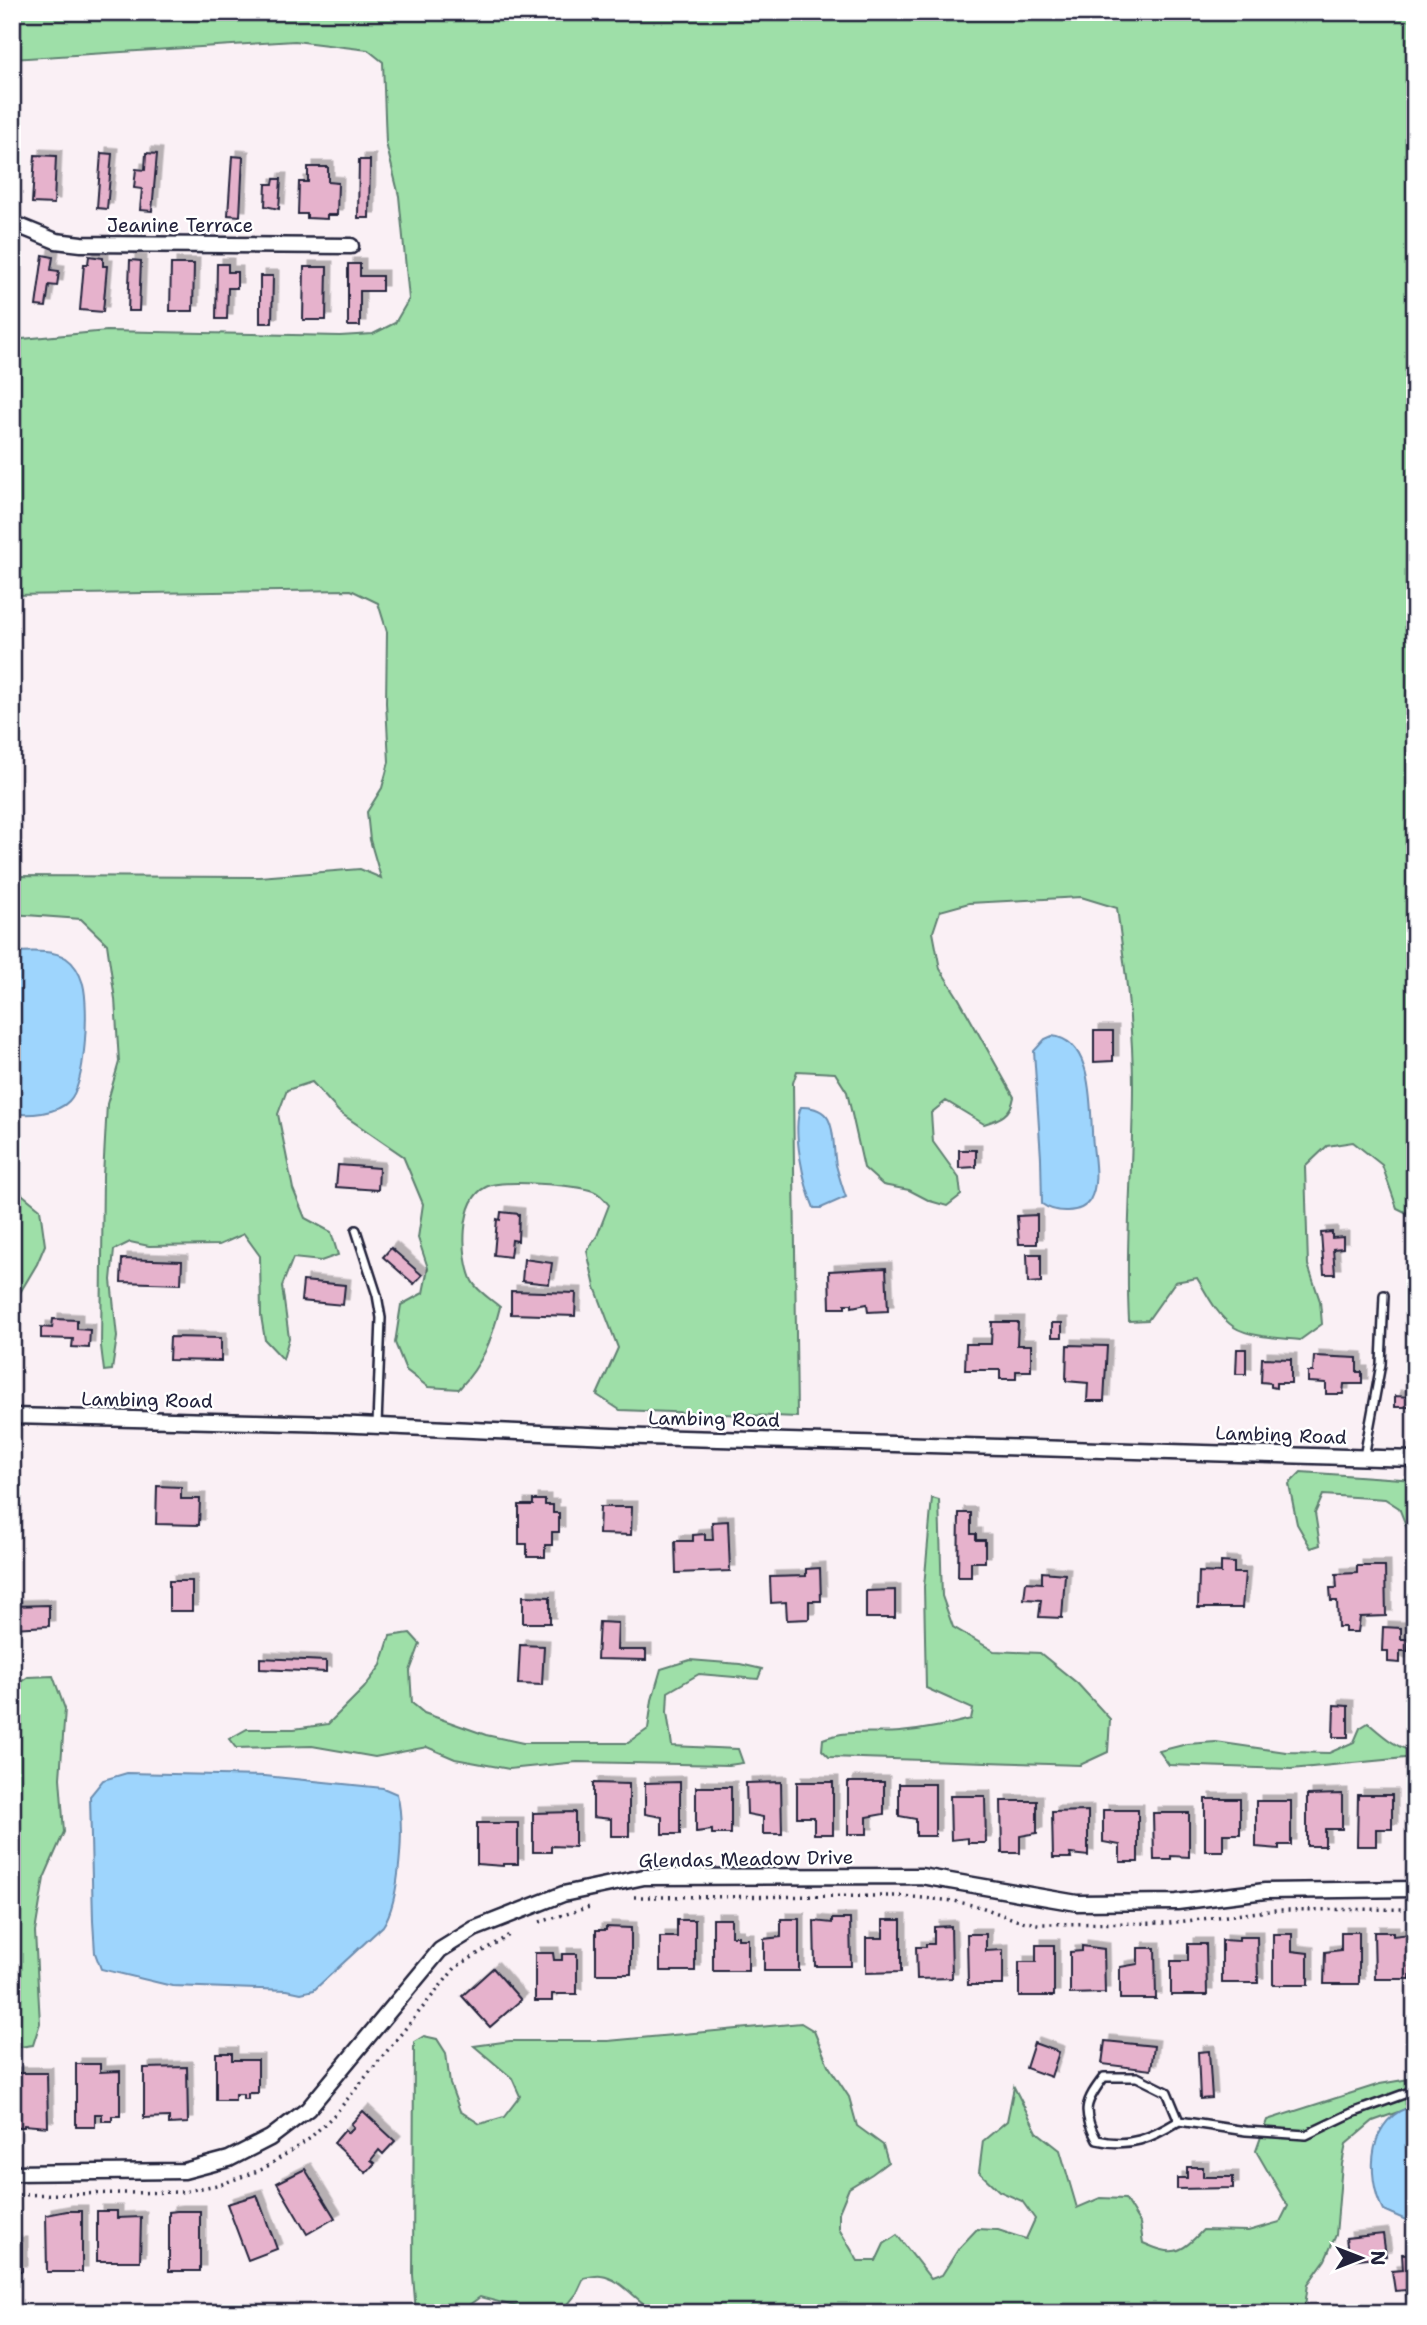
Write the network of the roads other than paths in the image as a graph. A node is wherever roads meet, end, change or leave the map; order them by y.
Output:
1 (12, 223) edge
2 (351, 246) dead end
3 (356, 1230) dead end
4 (1384, 1295) dead end
5 (12, 1416) edge
6 (377, 1425) junction
7 (1364, 1457) junction
8 (1415, 1459) edge
9 (1415, 1889) edge
10 (1415, 2090) edge
11 (1179, 2121) junction
12 (12, 2173) edge

1 - 2 street, Jeanine Terrace
3 - 6 lane
4 - 7 lane
5 - 6 street, Lambing Road
6 - 7 street, Lambing Road
7 - 8 street, Lambing Road
9 - 12 street, Glendas Meadow Drive
10 - 11 lane
11 - 11 lane

